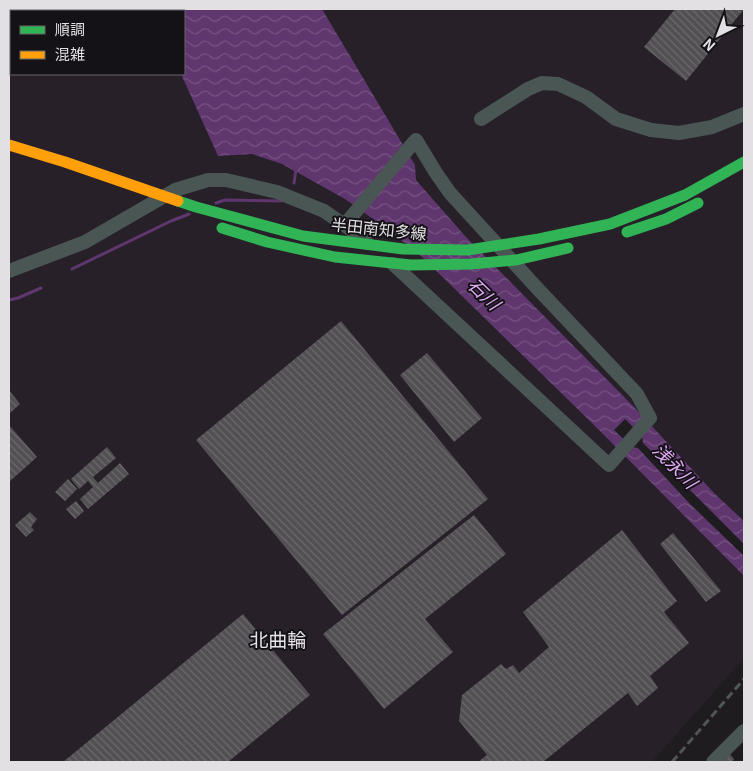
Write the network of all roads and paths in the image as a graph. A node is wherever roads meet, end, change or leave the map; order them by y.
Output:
1 (744, 114) edge
2 (481, 119) dead end
3 (9, 145) edge
4 (744, 162) edge
5 (705, 199) dead end
6 (133, 200) dead end
7 (161, 210) dead end
8 (347, 222) dead end
9 (214, 226) dead end
10 (621, 234) dead end
11 (584, 244) dead end
12 (9, 271) edge
13 (744, 731) edge
14 (712, 762) edge

1 - 2 street
3 - 4 main road, 半田南知多線, bridge
5 - 10 main road, bridge
6 - 7 main road
8 - 12 street
9 - 11 main road, 半田南知多線, bridge
13 - 14 street

